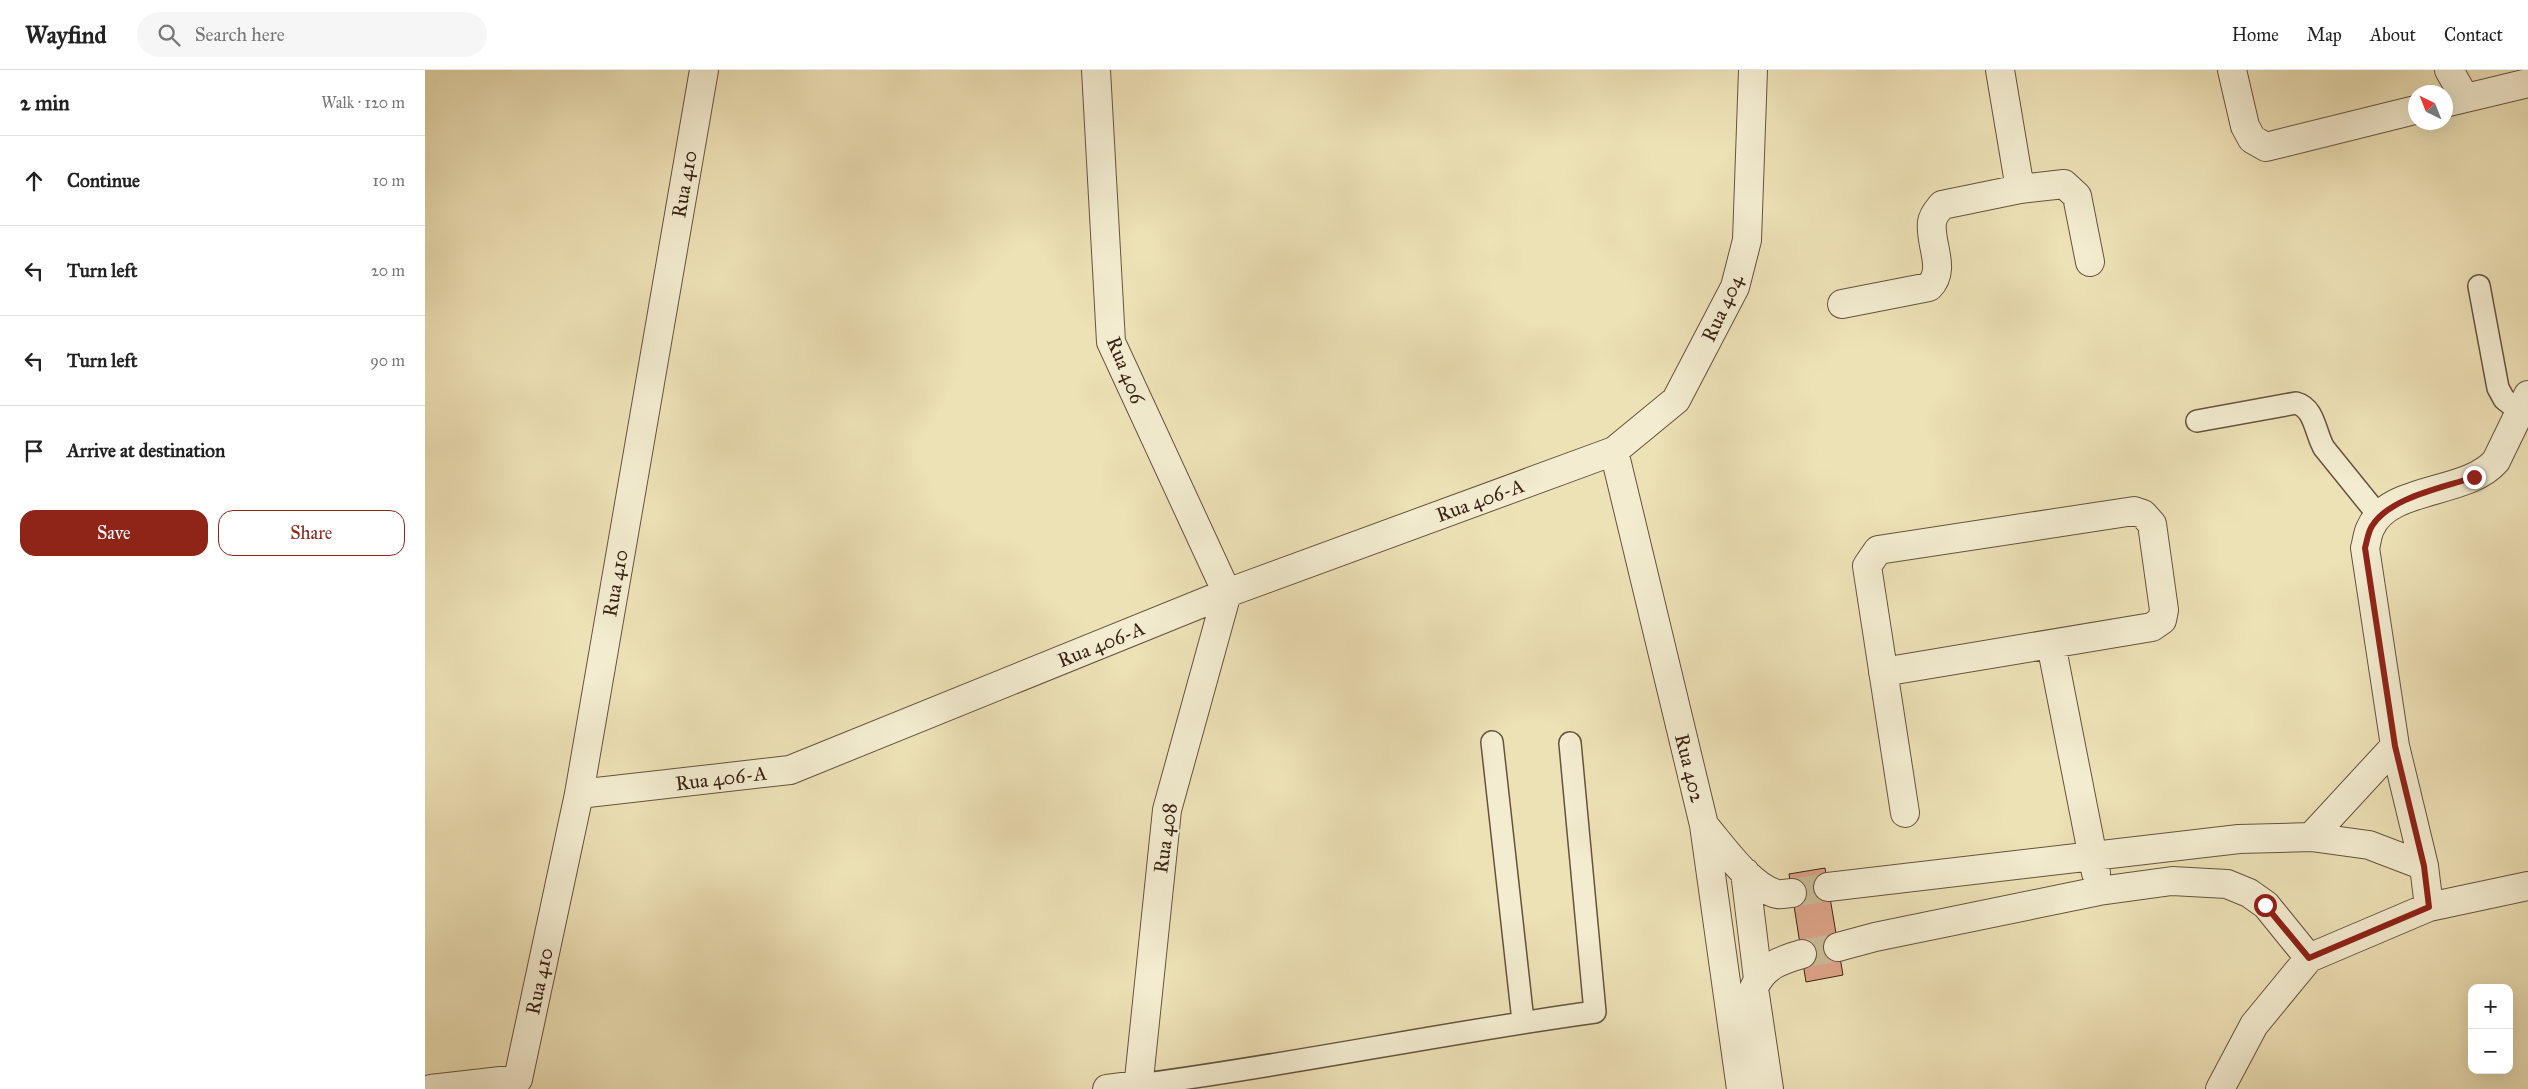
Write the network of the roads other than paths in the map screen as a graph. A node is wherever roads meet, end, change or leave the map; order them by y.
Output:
1 (704, 70) edge
2 (1095, 70) edge
3 (1753, 70) edge
4 (2000, 70) edge
5 (2232, 70) edge
6 (2449, 70) edge
7 (2528, 83) edge
8 (2455, 100) edge
9 (2408, 112) edge
10 (2020, 190) junction
11 (2090, 262) dead end
12 (2479, 286) dead end
13 (1842, 304) dead end
14 (2524, 403) edge
15 (2197, 421) dead end
16 (1614, 451) junction
17 (2379, 516) junction
18 (1227, 593) junction
19 (2051, 644) junction
20 (1883, 672) junction
21 (1492, 742) dead end
22 (1570, 743) dead end
23 (2395, 746) junction
24 (579, 794) junction
25 (1905, 812) dead end
26 (1704, 825) junction
27 (2311, 837) junction
28 (2093, 856) junction
29 (2424, 866) junction
30 (1745, 872) junction
31 (2528, 886) edge
32 (1828, 887) tunnel mouth
33 (2099, 891) junction
34 (1792, 892) tunnel mouth
35 (2429, 907) junction
36 (1838, 947) tunnel mouth
37 (1802, 954) tunnel mouth
38 (2309, 958) junction
39 (1758, 979) junction
40 (1523, 1021) junction
41 (524, 1084) edge
42 (1138, 1087) edge
43 (431, 1089) edge
44 (1107, 1089) edge
45 (1741, 1089) edge
46 (1769, 1089) edge
47 (2219, 1089) edge

1 - 24 street, Rua 410
2 - 18 street, Rua 406
3 - 16 street, Rua 404
4 - 10 street
5 - 9 street
6 - 8 street
7 - 8 street
10 - 11 street
10 - 13 street
12 - 14 lane
14 - 17 street
15 - 17 lane
16 - 18 street, Rua 406-A
16 - 26 street, Rua 402
17 - 23 street
18 - 24 street, Rua 406-A
18 - 42 street, Rua 408
19 - 20 street
19 - 20 street
19 - 28 street
20 - 25 street
21 - 40 lane
22 - 40 lane
23 - 27 street
23 - 29 street
24 - 41 street, Rua 410
26 - 30 street
26 - 45 street, Rua 402
27 - 28 street
27 - 29 street
28 - 32 street
28 - 33 street
29 - 35 street
30 - 34 street
30 - 39 street
31 - 35 street
33 - 36 street
33 - 38 street
35 - 38 street
37 - 39 street
38 - 47 street
39 - 46 street
40 - 42 lane
41 - 43 street
42 - 44 street

